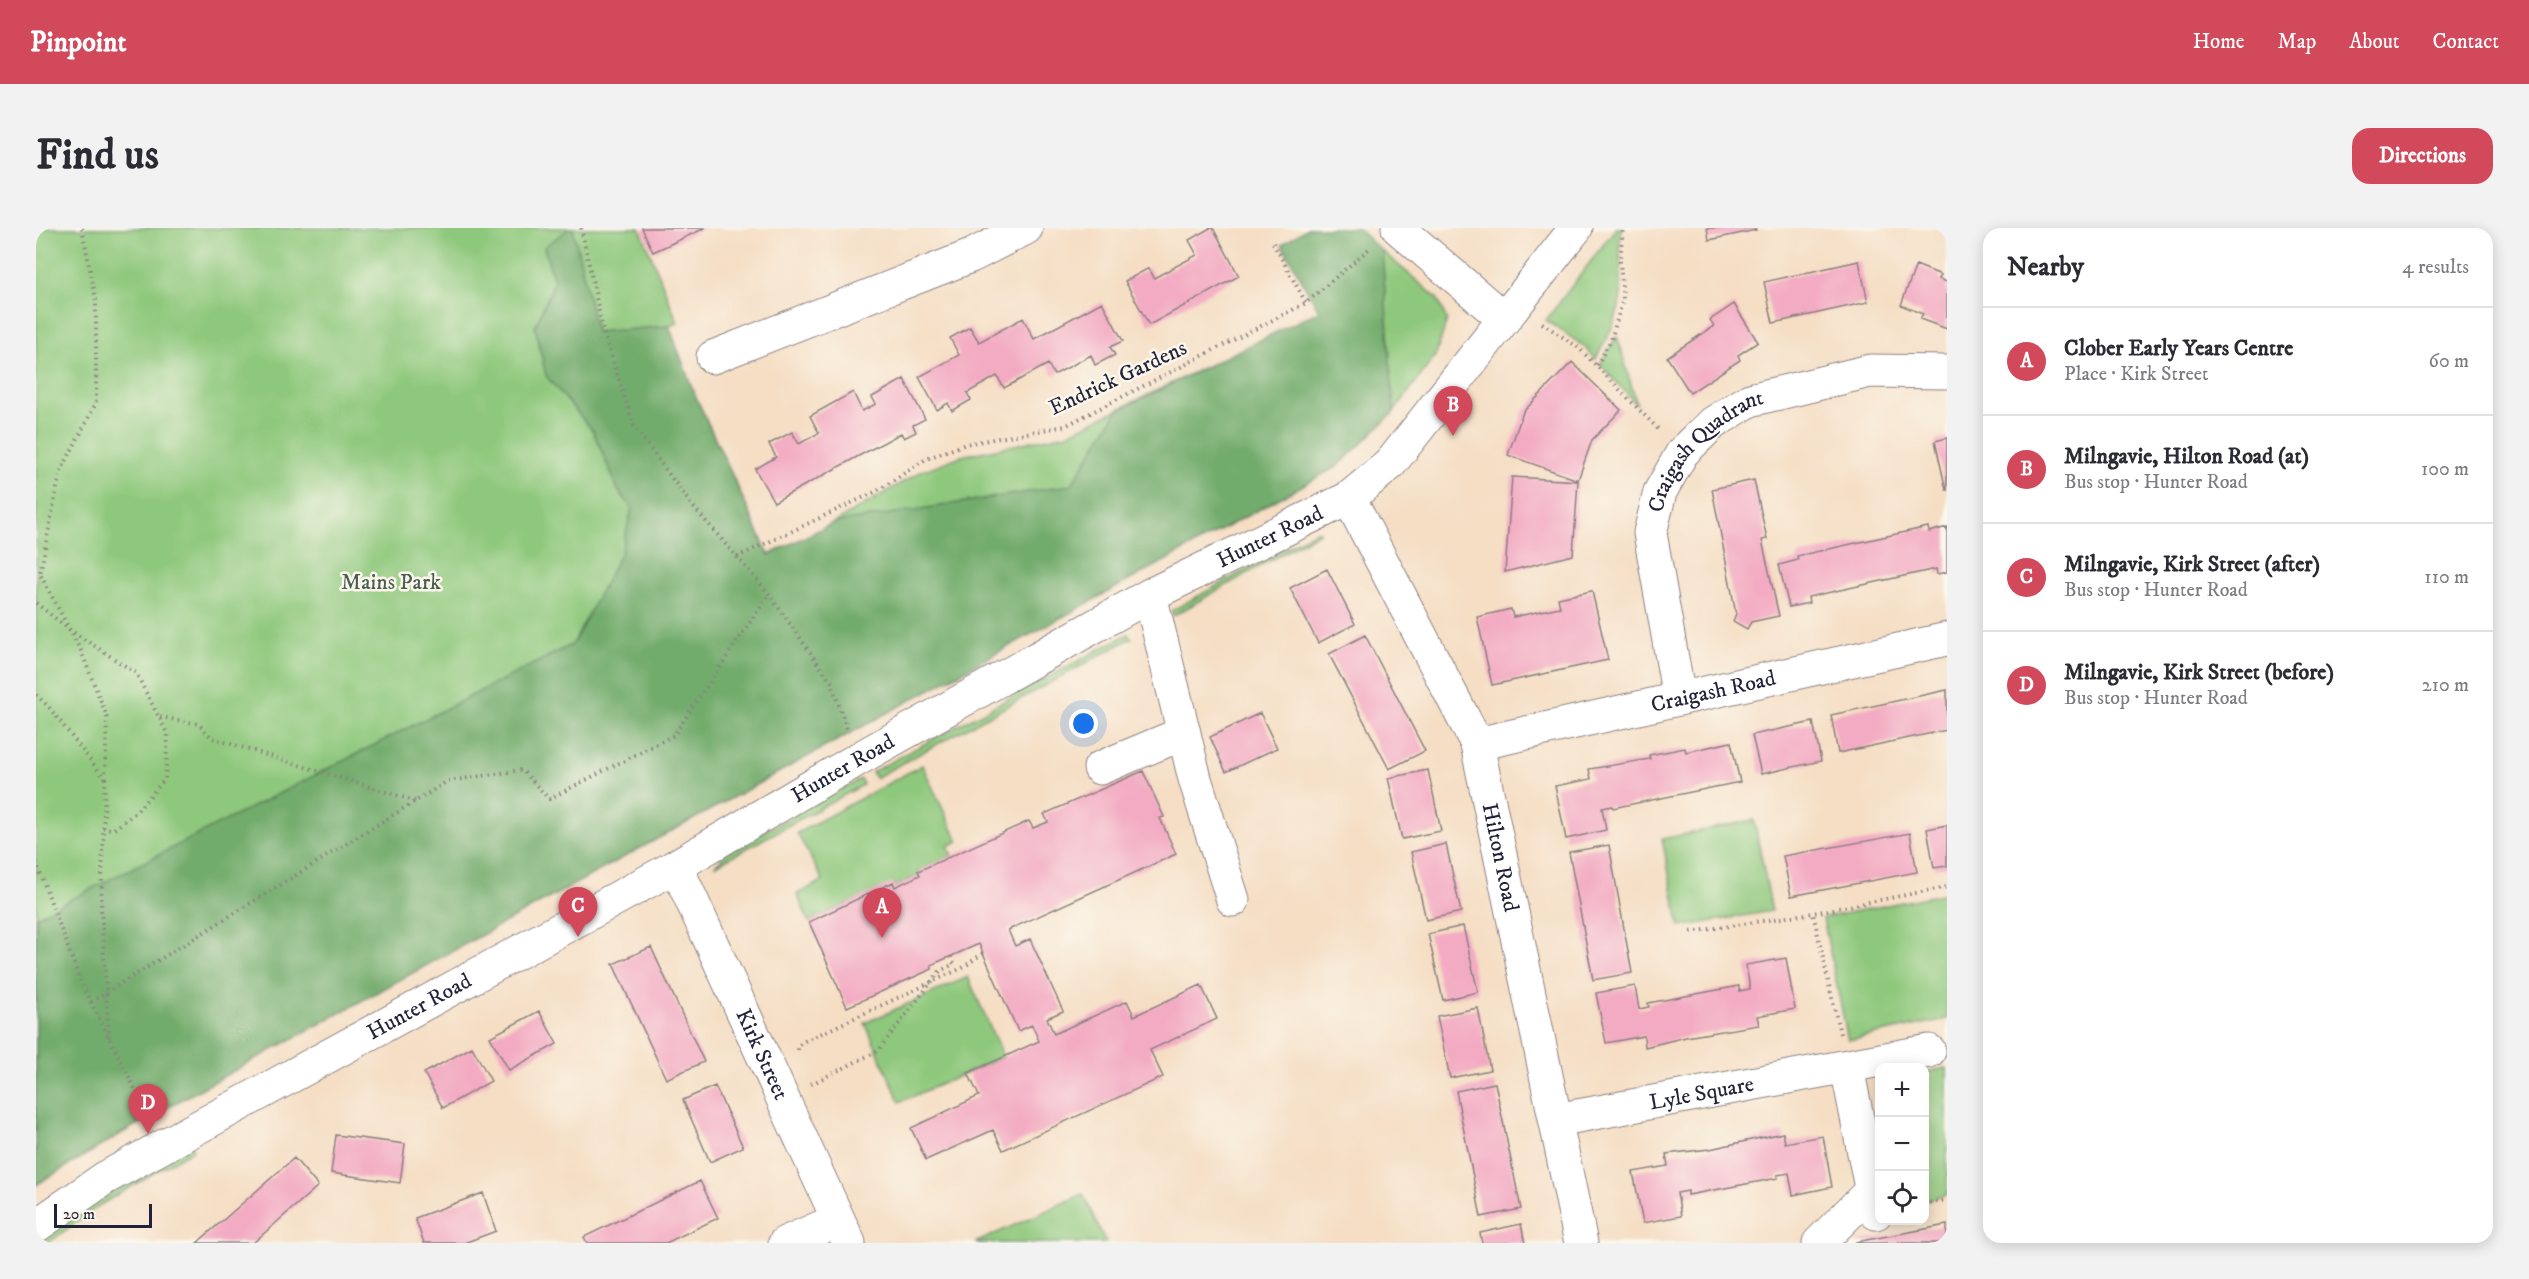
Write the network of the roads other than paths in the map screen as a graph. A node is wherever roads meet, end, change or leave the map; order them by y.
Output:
1 (1026, 228) edge
2 (1576, 228) edge
3 (1386, 236) edge
4 (1503, 318) junction
5 (713, 357) dead end
6 (1947, 372) edge
7 (1349, 498) junction
8 (1150, 595) junction
9 (1947, 639) edge
10 (1679, 698) junction
11 (1184, 734) junction
12 (1477, 744) junction
13 (1100, 768) dead end
14 (676, 866) junction
15 (1233, 900) dead end
16 (1929, 1052) dead end
17 (1847, 1067) junction
18 (1556, 1120) junction
19 (36, 1226) edge
20 (844, 1231) edge
21 (785, 1243) edge
22 (1581, 1243) edge
23 (1819, 1243) edge

1 - 5 street
2 - 4 street, Hunter Road
3 - 4 street
4 - 7 street, Hunter Road
6 - 10 street, Craigash Quadrant
7 - 8 street, Hunter Road
7 - 12 street, Hilton Road
8 - 11 street
8 - 14 street, Hunter Road
9 - 10 street, Craigash Road
10 - 12 street, Craigash Road
11 - 13 street
11 - 15 street
12 - 18 street, Hilton Road
14 - 19 street, Hunter Road
14 - 20 street, Kirk Street
16 - 17 street, Lyle Square
17 - 18 street, Lyle Square
17 - 23 street
18 - 22 street, Hilton Road
20 - 21 street

